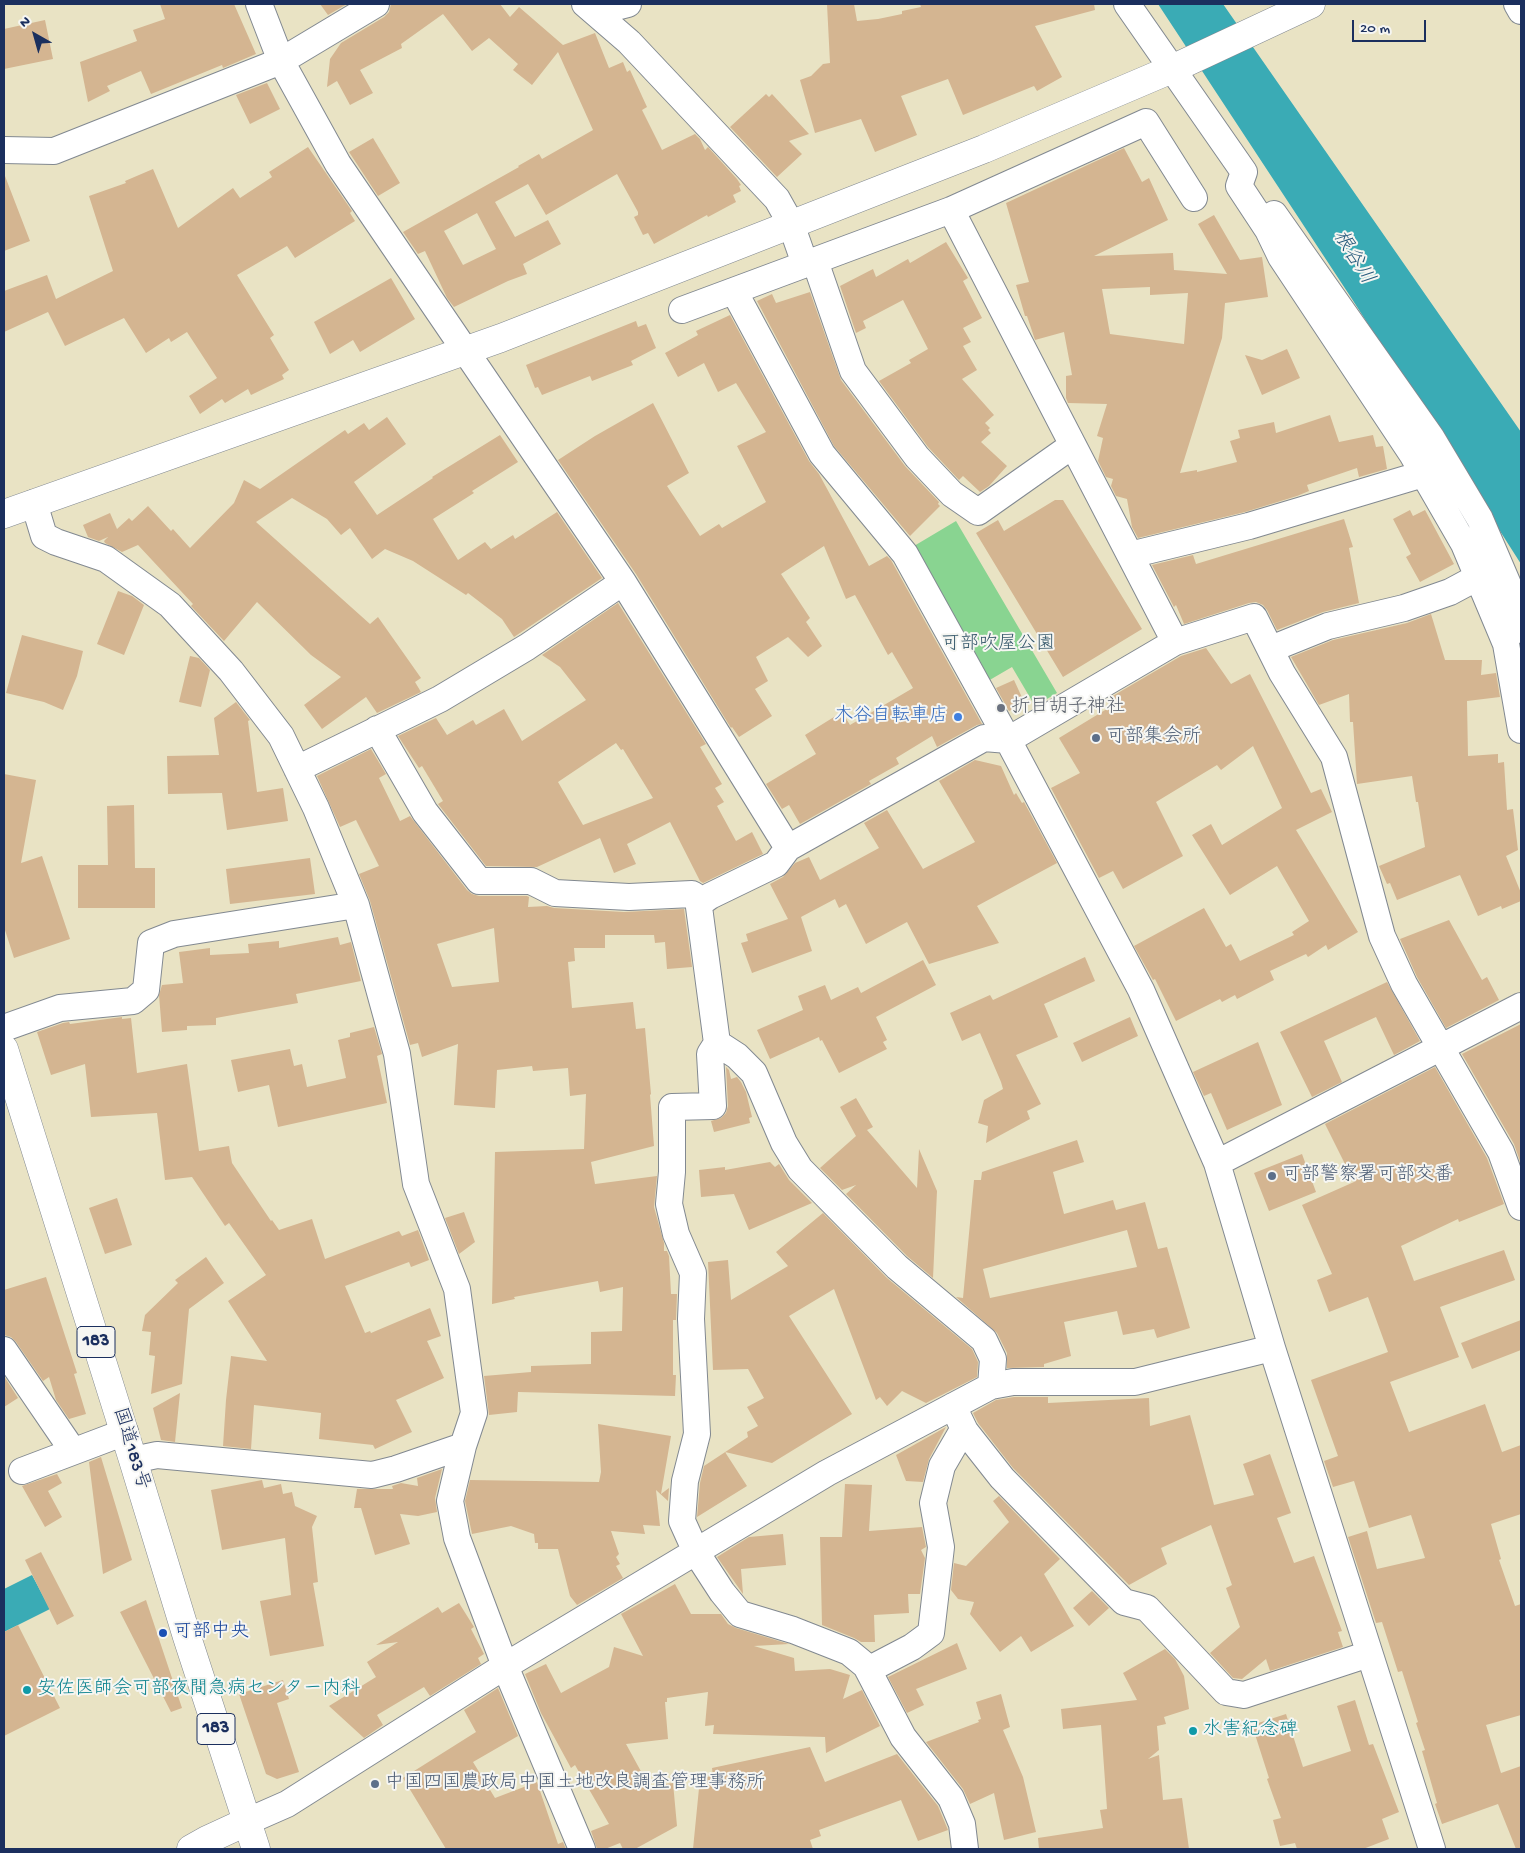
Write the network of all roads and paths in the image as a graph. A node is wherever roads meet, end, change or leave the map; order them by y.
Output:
1 (259, 4) edge
2 (376, 4) edge
3 (628, 4) edge
4 (1127, 4) edge
5 (1311, 4) edge
6 (1516, 4) edge
7 (591, 8) edge
8 (1521, 11) edge
9 (281, 61) junction
10 (1181, 64) junction
11 (4, 150) edge
12 (1244, 172) junction
13 (1194, 198) dead end
14 (951, 210) junction
15 (791, 224) junction
16 (810, 262) junction
17 (734, 291) junction
18 (682, 310) dead end
19 (465, 352) junction
20 (1073, 445) junction
21 (1423, 474) junction
22 (34, 503) junction
23 (4, 514) edge
24 (1130, 556) junction
25 (1478, 577) junction
26 (623, 582) junction
27 (1521, 630) edge
28 (1175, 642) junction
29 (1270, 649) junction
30 (378, 729) junction
31 (1521, 730) edge
32 (1008, 740) junction
33 (297, 769) junction
34 (788, 848) junction
35 (703, 901) junction
36 (356, 905) junction
37 (1521, 1006) edge
38 (4, 1028) edge
39 (717, 1043) junction
40 (1439, 1046) junction
41 (4, 1048) edge
42 (1217, 1163) junction
43 (1521, 1207) edge
44 (1272, 1348) junction
45 (4, 1350) edge
46 (991, 1386) junction
47 (953, 1406) junction
48 (965, 1431) junction
49 (124, 1432) junction
50 (463, 1446) junction
51 (73, 1451) junction
52 (133, 1460) junction
53 (22, 1471) dead end
54 (696, 1552) junction
55 (1370, 1654) junction
56 (505, 1666) junction
57 (868, 1670) junction
58 (246, 1822) junction
59 (190, 1849) edge
60 (256, 1849) edge
61 (582, 1849) edge
62 (965, 1849) edge
63 (1432, 1849) edge

1 - 9 street
2 - 9 street
3 - 7 street
4 - 10 street
5 - 10 main road
6 - 8 street
7 - 15 street
9 - 11 street
9 - 19 street
10 - 12 street
10 - 15 main road
12 - 21 street
12 - 27 street
13 - 14 street
14 - 16 street
14 - 20 street
15 - 16 street
15 - 19 main road
16 - 17 street
16 - 20 street
17 - 18 street
17 - 32 street
19 - 22 main road
19 - 26 street
20 - 24 street
21 - 24 street
21 - 25 street
22 - 23 main road
22 - 33 street
24 - 28 street
25 - 29 street
25 - 31 street
26 - 30 street
26 - 34 street
28 - 29 street
28 - 32 street
29 - 40 street
30 - 33 street
30 - 35 street
32 - 34 street
32 - 42 street
33 - 36 street
34 - 35 street
35 - 39 street
36 - 38 street
36 - 50 street
37 - 40 street
39 - 46 street
39 - 54 street
40 - 42 street
40 - 43 street
41 - 49 main road, 国道183号 / 183
42 - 44 street
44 - 46 street
44 - 55 street
45 - 51 street
46 - 47 street
47 - 48 street
47 - 54 street
48 - 55 street
48 - 57 street
49 - 51 street
49 - 52 main road, 国道183号 / 183
50 - 52 street
50 - 56 street
51 - 53 street
52 - 58 main road, 国道183号 / 183
54 - 56 street
54 - 57 street
55 - 63 street
56 - 58 street
56 - 61 street
57 - 62 street
58 - 59 main road
58 - 60 main road, 国道183号 / 183

